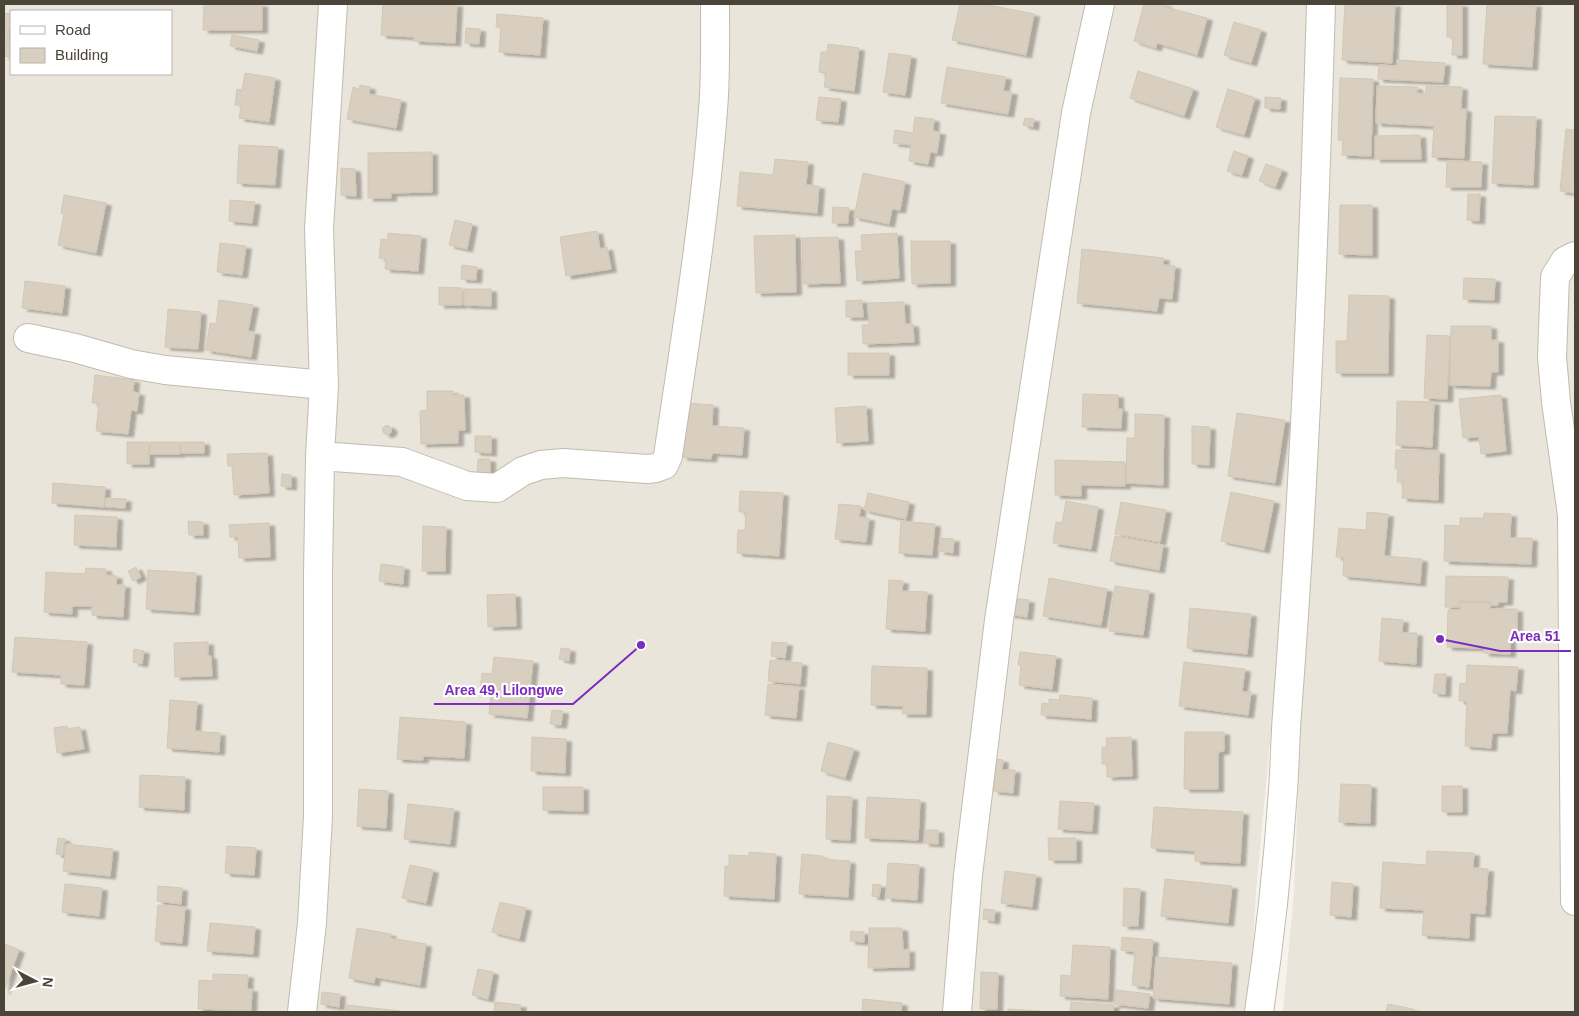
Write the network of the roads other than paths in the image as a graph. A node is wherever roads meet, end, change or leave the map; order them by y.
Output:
1 (333, 4) edge
2 (716, 4) edge
3 (1100, 4) edge
4 (1321, 4) edge
5 (1575, 256) edge
6 (28, 338) dead end
7 (324, 385) junction
8 (320, 456) junction
9 (1574, 515) edge
10 (1575, 771) edge
11 (1575, 901) edge
12 (302, 1012) edge
13 (957, 1012) edge
14 (1259, 1012) edge

1 - 7 street
2 - 8 street
3 - 13 street
4 - 14 street
5 - 9 street
6 - 7 street
7 - 8 street
8 - 12 street
9 - 10 street
10 - 11 street

